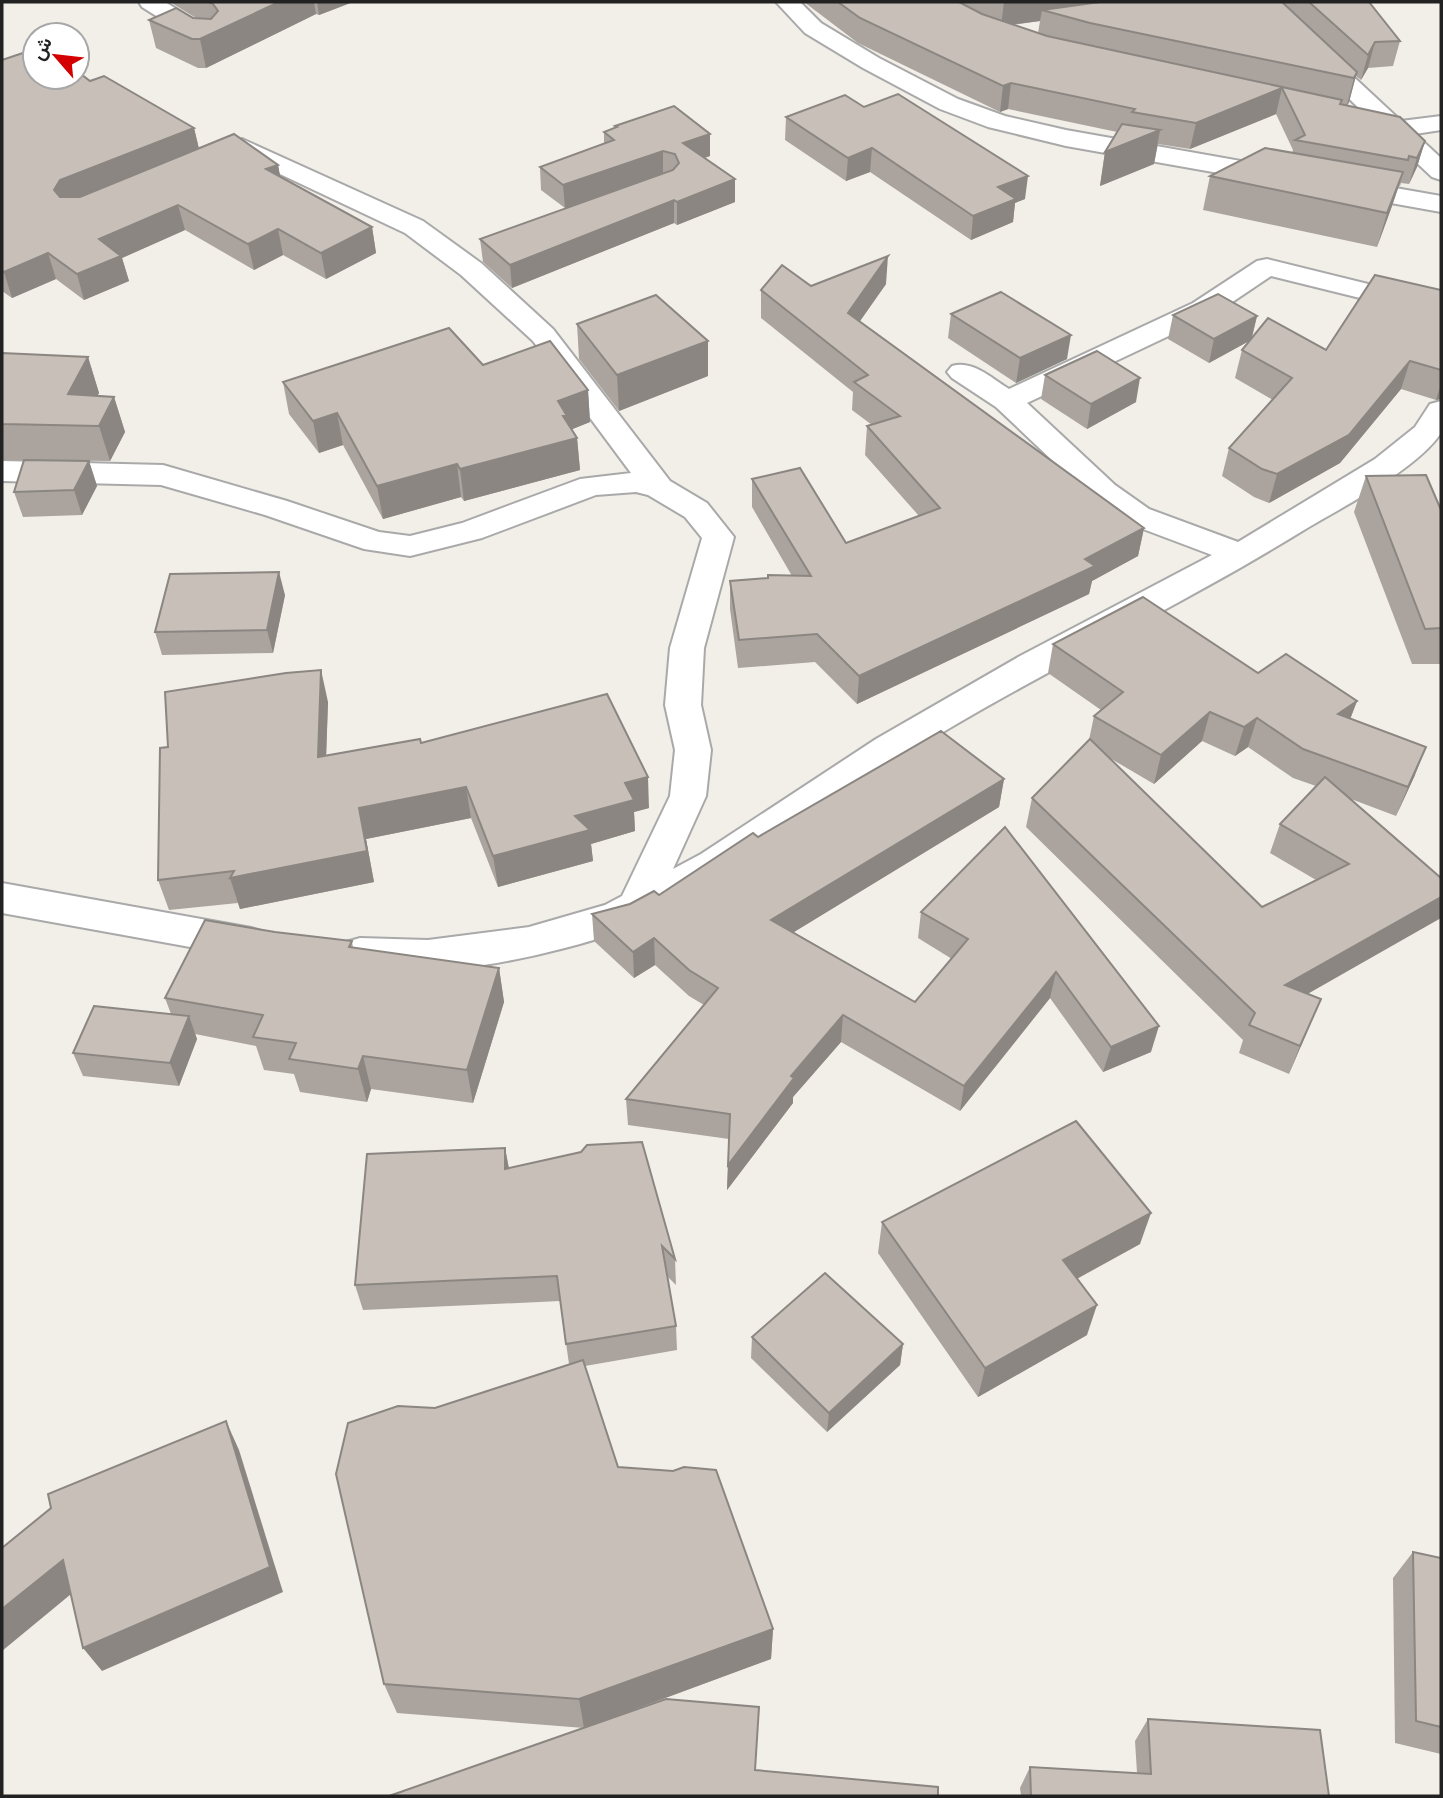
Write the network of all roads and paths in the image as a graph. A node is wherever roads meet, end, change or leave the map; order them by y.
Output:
1 (150, 2) edge
2 (787, 2) edge
3 (1260, 2) edge
4 (209, 39) edge
5 (1341, 117) edge
6 (1441, 123) edge
7 (1395, 129) junction
8 (204, 163) edge
9 (1441, 172) edge
10 (1441, 204) edge
11 (482, 249) edge
12 (457, 259) junction
13 (1441, 310) edge
14 (962, 372) dead end
15 (1007, 401) junction
16 (1441, 410) edge
17 (2, 471) edge
18 (659, 488) junction
19 (1239, 554) junction
20 (2, 898) edge
21 (638, 904) junction
22 (286, 949) edge
23 (325, 951) edge

1 - 4 street
2 - 10 street
3 - 7 street
5 - 7 street
6 - 7 street
7 - 9 street
8 - 12 street
11 - 12 street
12 - 18 street
13 - 15 street
14 - 15 street
15 - 19 street
16 - 19 street
17 - 18 street
18 - 21 street
19 - 21 street
20 - 22 street
21 - 23 street

